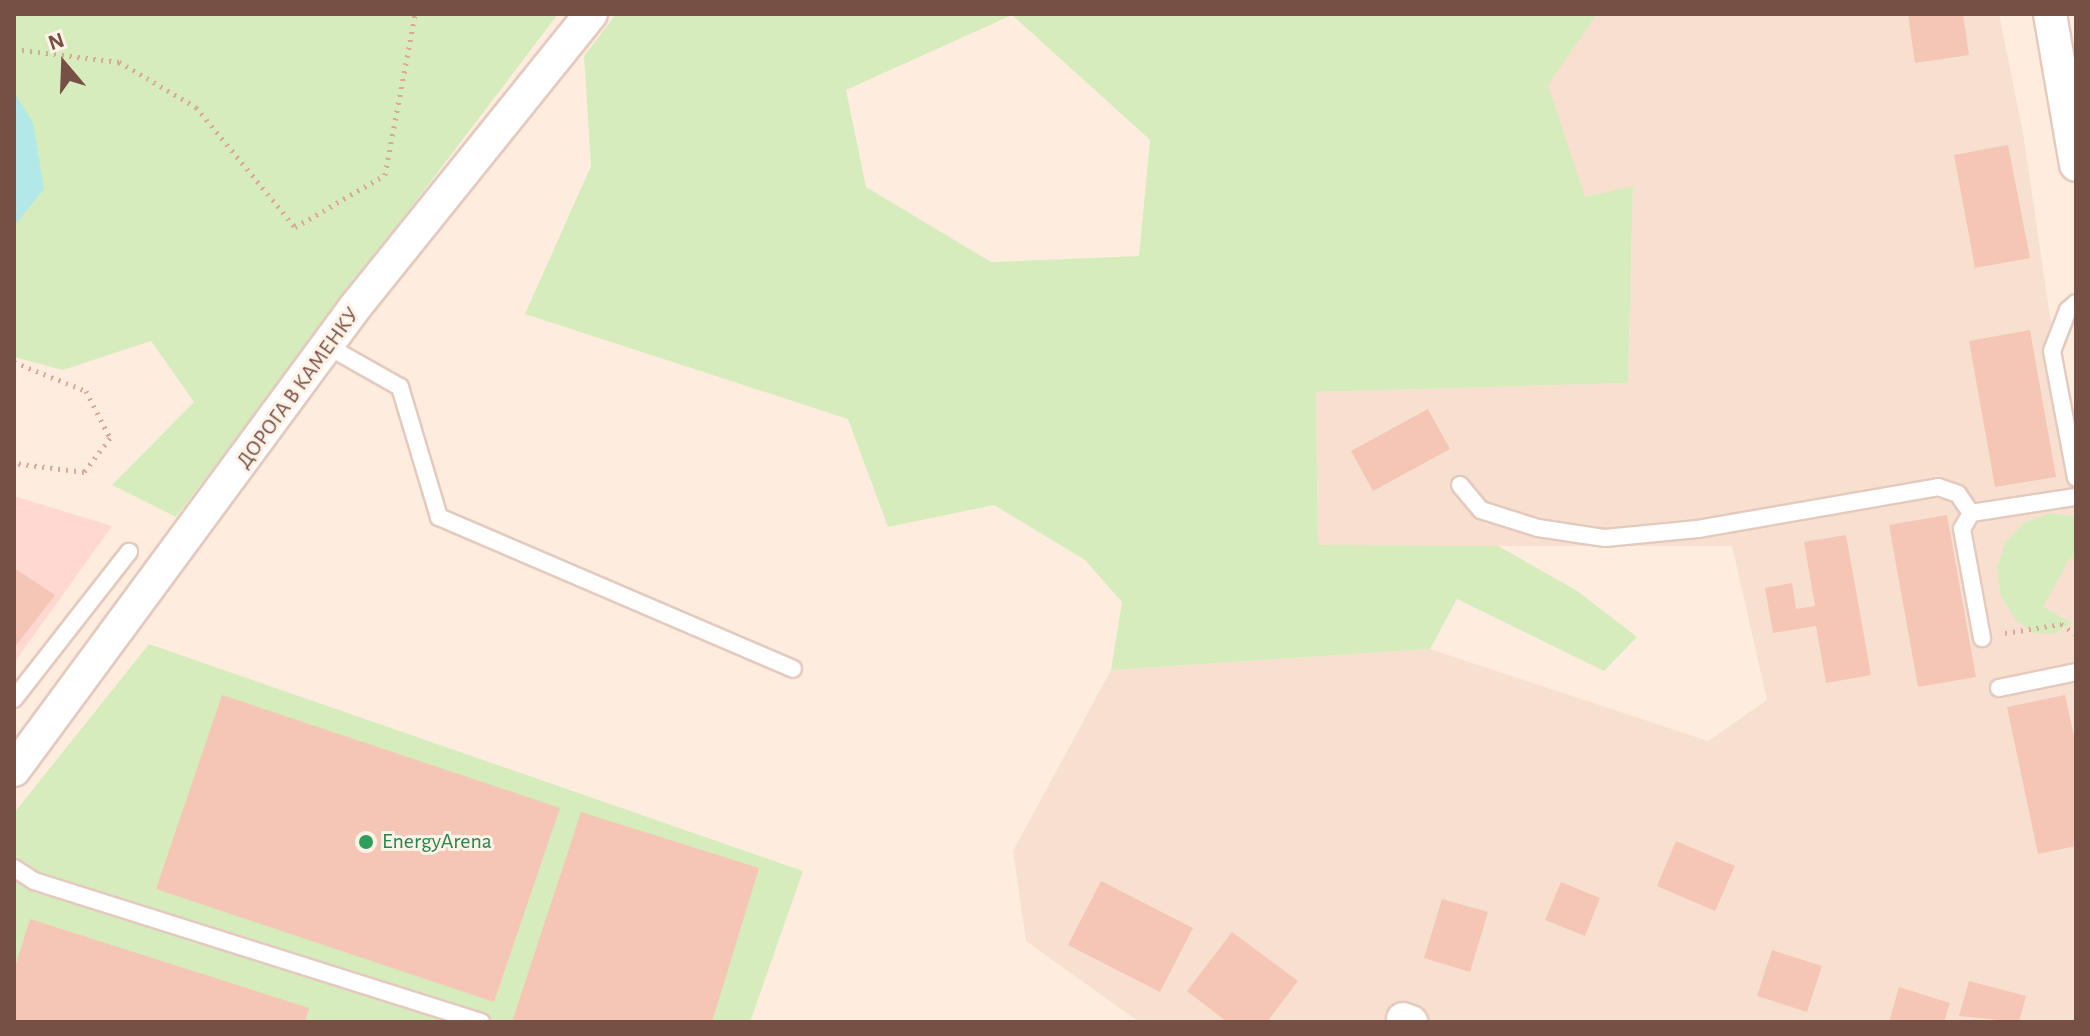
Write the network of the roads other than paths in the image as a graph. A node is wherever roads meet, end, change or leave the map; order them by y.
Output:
1 (591, 14) edge
2 (2050, 14) edge
3 (2076, 165) edge
4 (2076, 303) edge
5 (329, 347) junction
6 (2076, 478) edge
7 (1460, 485) dead end
8 (2076, 497) edge
9 (1971, 513) junction
10 (129, 552) dead end
11 (1982, 638) road end
12 (793, 669) dead end
13 (2076, 672) edge
14 (1999, 688) dead end
15 (14, 699) edge
16 (14, 770) edge
17 (14, 868) edge
18 (481, 1022) edge

1 - 5 street, ДОРОГА В КАМЕНКУ
2 - 3 street
4 - 6 lane
5 - 12 lane
5 - 16 street, ДОРОГА В КАМЕНКУ
7 - 9 lane
8 - 9 lane
9 - 11 lane
10 - 15 lane
13 - 14 lane
17 - 18 lane

